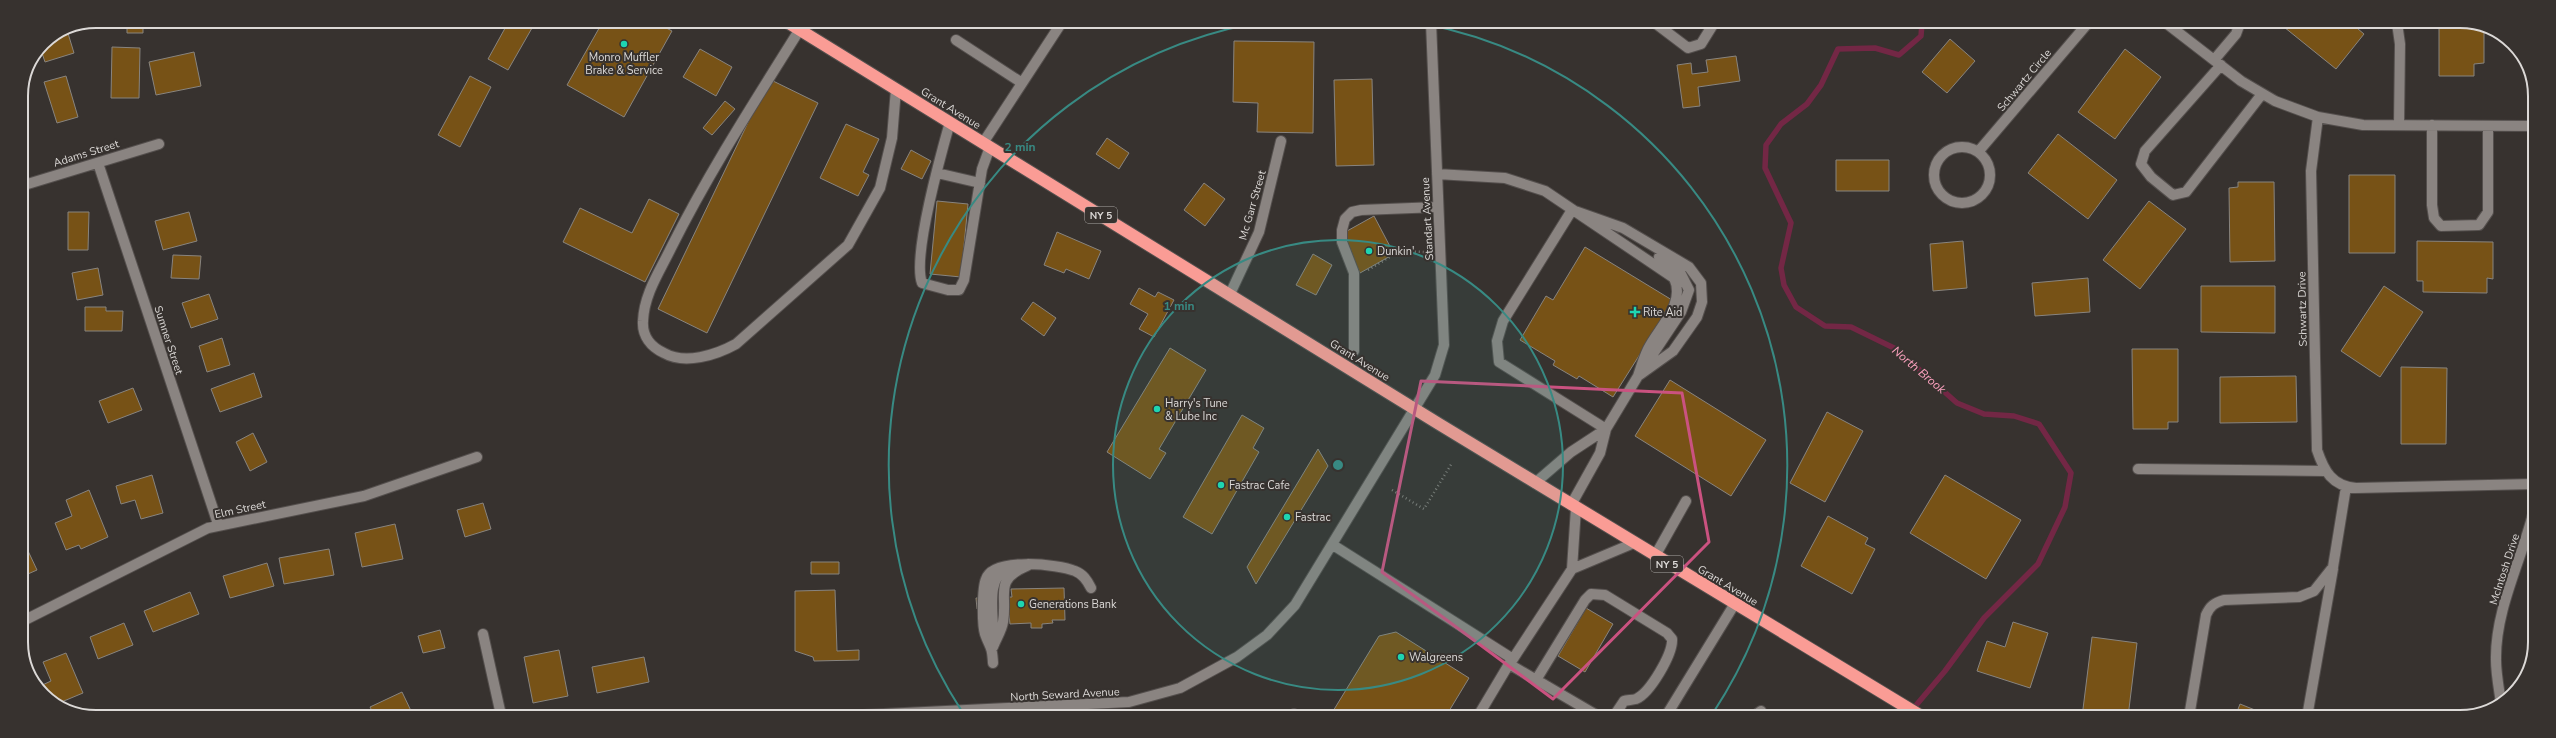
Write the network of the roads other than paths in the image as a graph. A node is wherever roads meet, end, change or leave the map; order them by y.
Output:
1 (797, 28) edge
2 (1058, 28) edge
3 (1431, 28) edge
4 (1662, 28) edge
5 (1711, 28) edge
6 (2084, 28) edge
7 (2173, 28) edge
8 (2238, 28) edge
9 (2398, 28) edge
10 (800, 30) junction
11 (956, 40) dead end
12 (2217, 62) junction
13 (1022, 83) junction
14 (896, 89) junction
15 (2262, 94) junction
16 (2318, 117) junction
17 (950, 122) junction
18 (2399, 125) junction
19 (2432, 125) junction
20 (2488, 126) junction
21 (2528, 126) edge
22 (1281, 141) dead end
23 (159, 144) dead end
24 (986, 145) junction
25 (1978, 152) junction
26 (98, 163) junction
27 (937, 172) junction
28 (1437, 174) junction
29 (980, 183) junction
30 (28, 184) edge
31 (1438, 208) junction
32 (1572, 210) junction
33 (1592, 217) junction
34 (1230, 294) junction
35 (1354, 350) dead end
36 (1638, 376) junction
37 (1416, 408) junction
38 (1606, 429) junction
39 (477, 457) dead end
40 (2138, 469) dead end
41 (2325, 471) junction
42 (1535, 483) junction
43 (2528, 484) edge
44 (2346, 487) junction
45 (1686, 501) dead end
46 (1573, 506) junction
47 (218, 524) junction
48 (1634, 543) junction
49 (1333, 545) junction
50 (2528, 551) edge
51 (1655, 556) junction
52 (1029, 565) junction
53 (2333, 567) junction
54 (1572, 569) junction
55 (1091, 588) dead end
56 (1734, 605) junction
57 (28, 619) edge
58 (483, 634) dead end
59 (993, 647) junction
60 (993, 662) dead end
61 (1511, 662) junction
62 (1536, 680) junction
63 (2500, 696) edge
64 (500, 710) edge
65 (974, 710) edge
66 (1482, 710) edge
67 (1588, 710) edge
68 (1618, 710) edge
69 (1670, 710) edge
70 (1911, 710) edge
71 (2190, 710) edge
72 (2308, 710) edge

1 - 10 highway, Grant Avenue / NY 5
2 - 13 street
3 - 28 street, Standart Avenue
4 - 5 street
6 - 25 street, Schwartz Circle
7 - 12 street
8 - 12 street
9 - 18 street
10 - 14 highway, Grant Avenue / NY 5
10 - 14 street
11 - 13 street
12 - 15 street
12 - 15 street
13 - 24 street
14 - 17 highway, Grant Avenue / NY 5
15 - 16 street
16 - 18 street
16 - 41 street, Schwartz Drive
17 - 24 highway, Grant Avenue / NY 5
17 - 27 street
18 - 19 street
19 - 20 street
19 - 20 street
20 - 21 street
22 - 34 street, Mc Garr Street
23 - 26 street, Adams Street
24 - 29 street
24 - 34 highway, Grant Avenue / NY 5
25 - 25 street
26 - 30 street, Adams Street
26 - 47 street, Sumner Street
27 - 29 street
27 - 29 street
28 - 31 street, Standart Avenue
28 - 32 street
31 - 35 street
31 - 37 street, Standart Avenue
32 - 33 street
32 - 36 street
32 - 38 street
33 - 36 street
33 - 36 street
34 - 37 highway, Grant Avenue / NY 5
36 - 38 street
37 - 42 highway, Grant Avenue / NY 5
37 - 49 street, North Seward Avenue
38 - 42 street
38 - 46 street
39 - 47 street, Elm Street
40 - 41 street
41 - 44 street, Schwartz Drive
42 - 46 highway, Grant Avenue / NY 5
43 - 44 street
44 - 53 street
45 - 51 street
46 - 48 highway, Grant Avenue / NY 5
46 - 54 street
47 - 57 street, Elm Street
48 - 51 highway, Grant Avenue / NY 5
48 - 54 street
49 - 61 street
49 - 65 street, North Seward Avenue
50 - 63 street, McIntosh Drive
51 - 56 highway, Grant Avenue / NY 5
52 - 55 street
52 - 59 street
52 - 59 street
53 - 71 street
53 - 72 street
54 - 61 street
56 - 69 street
56 - 70 highway, Grant Avenue / NY 5
58 - 64 street
59 - 60 street
61 - 62 street
61 - 66 street
62 - 67 street
62 - 68 street

